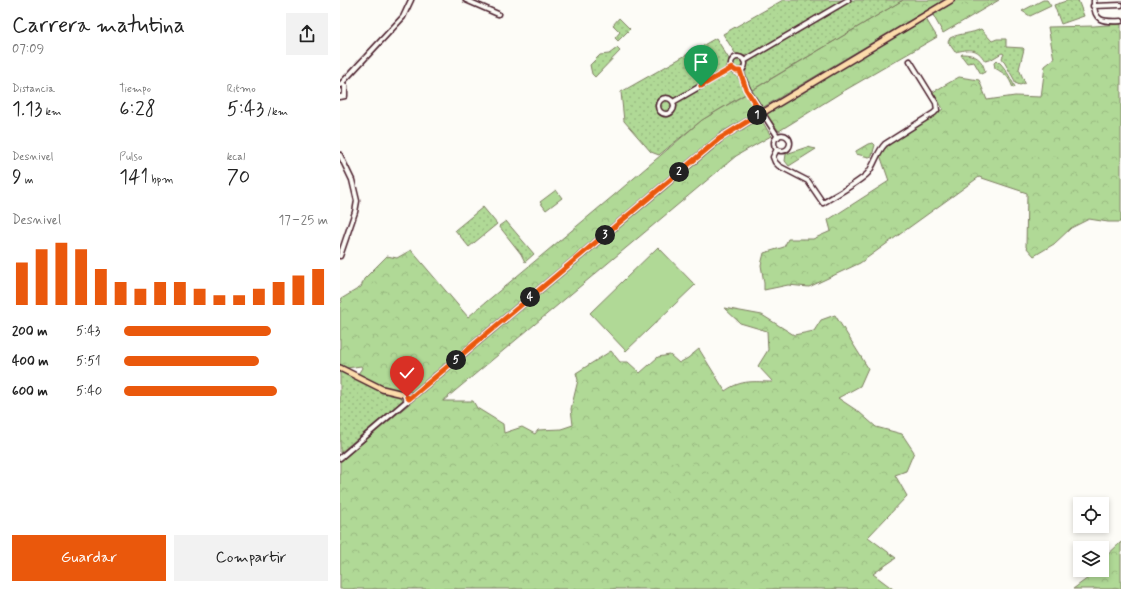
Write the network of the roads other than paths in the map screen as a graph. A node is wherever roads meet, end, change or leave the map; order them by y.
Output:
1 (411, 0) edge
2 (466, 0) edge
3 (474, 0) edge
4 (848, 0) edge
5 (950, 0) edge
6 (1094, 0) edge
7 (1121, 5) edge
8 (1094, 6) junction
9 (498, 14) dead end
10 (1121, 21) edge
11 (744, 61) junction
12 (910, 61) dead end
13 (732, 68) junction
14 (740, 71) junction
15 (341, 84) edge
16 (340, 97) edge
17 (673, 102) junction
18 (761, 113) junction
19 (777, 136) junction
20 (777, 149) junction
21 (340, 155) edge
22 (340, 256) edge
23 (340, 368) edge
24 (409, 399) junction
25 (340, 458) edge

1 - 15 street
2 - 3 street
2 - 9 street
4 - 11 street
5 - 18 main road
6 - 8 street
7 - 8 street
8 - 10 street
11 - 13 street
11 - 14 street
12 - 20 street
13 - 14 street
13 - 17 street
14 - 18 street
15 - 16 street
17 - 17 street
18 - 19 street
18 - 24 main road
19 - 20 street
19 - 20 street
21 - 22 street
23 - 24 main road
24 - 25 street

